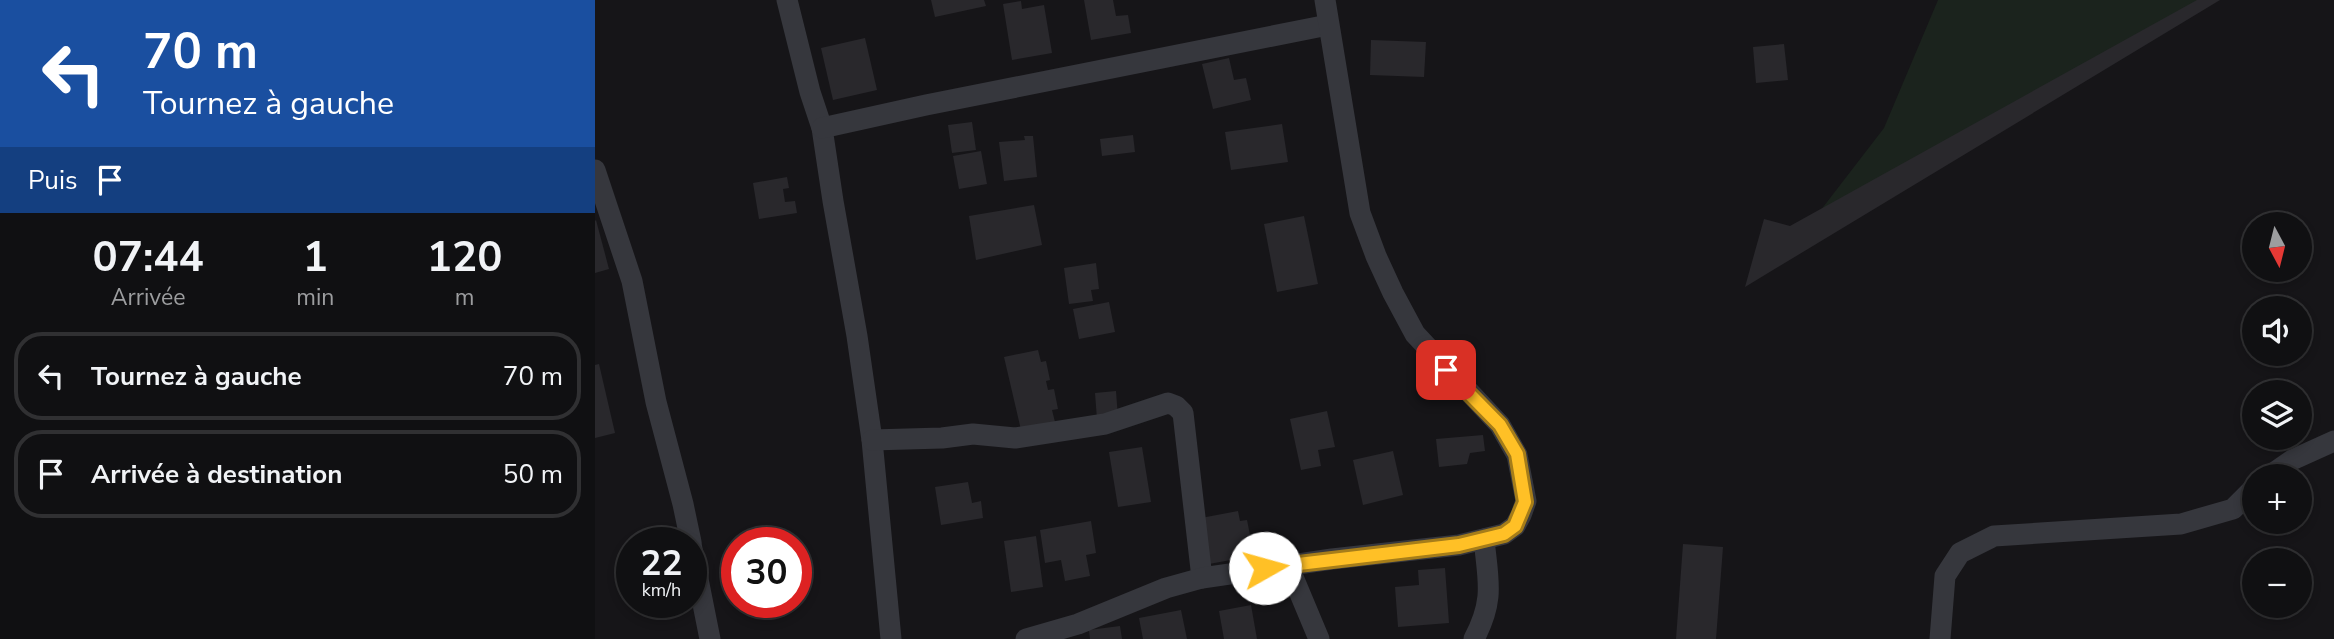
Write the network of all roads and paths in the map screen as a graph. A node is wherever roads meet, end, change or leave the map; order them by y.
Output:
1 (787, 0) edge
2 (1325, 0) edge
3 (1328, 25) junction
4 (823, 128) junction
5 (595, 170) edge
6 (872, 440) junction
7 (2334, 441) edge
8 (2286, 464) edge
9 (2242, 500) edge
10 (688, 527) edge
11 (1484, 539) junction
12 (1288, 565) junction
13 (1202, 578) junction
14 (706, 618) edge
15 (710, 639) edge
16 (891, 639) edge
17 (1026, 639) edge
18 (1318, 639) edge
19 (1474, 639) edge
20 (1940, 639) edge

1 - 4 street
2 - 3 street
3 - 4 street
3 - 11 street
4 - 6 street
5 - 10 street
6 - 13 street
6 - 16 street
7 - 8 street
9 - 20 street
11 - 12 street
11 - 19 street
12 - 13 street
12 - 18 street
13 - 17 street
14 - 15 street

